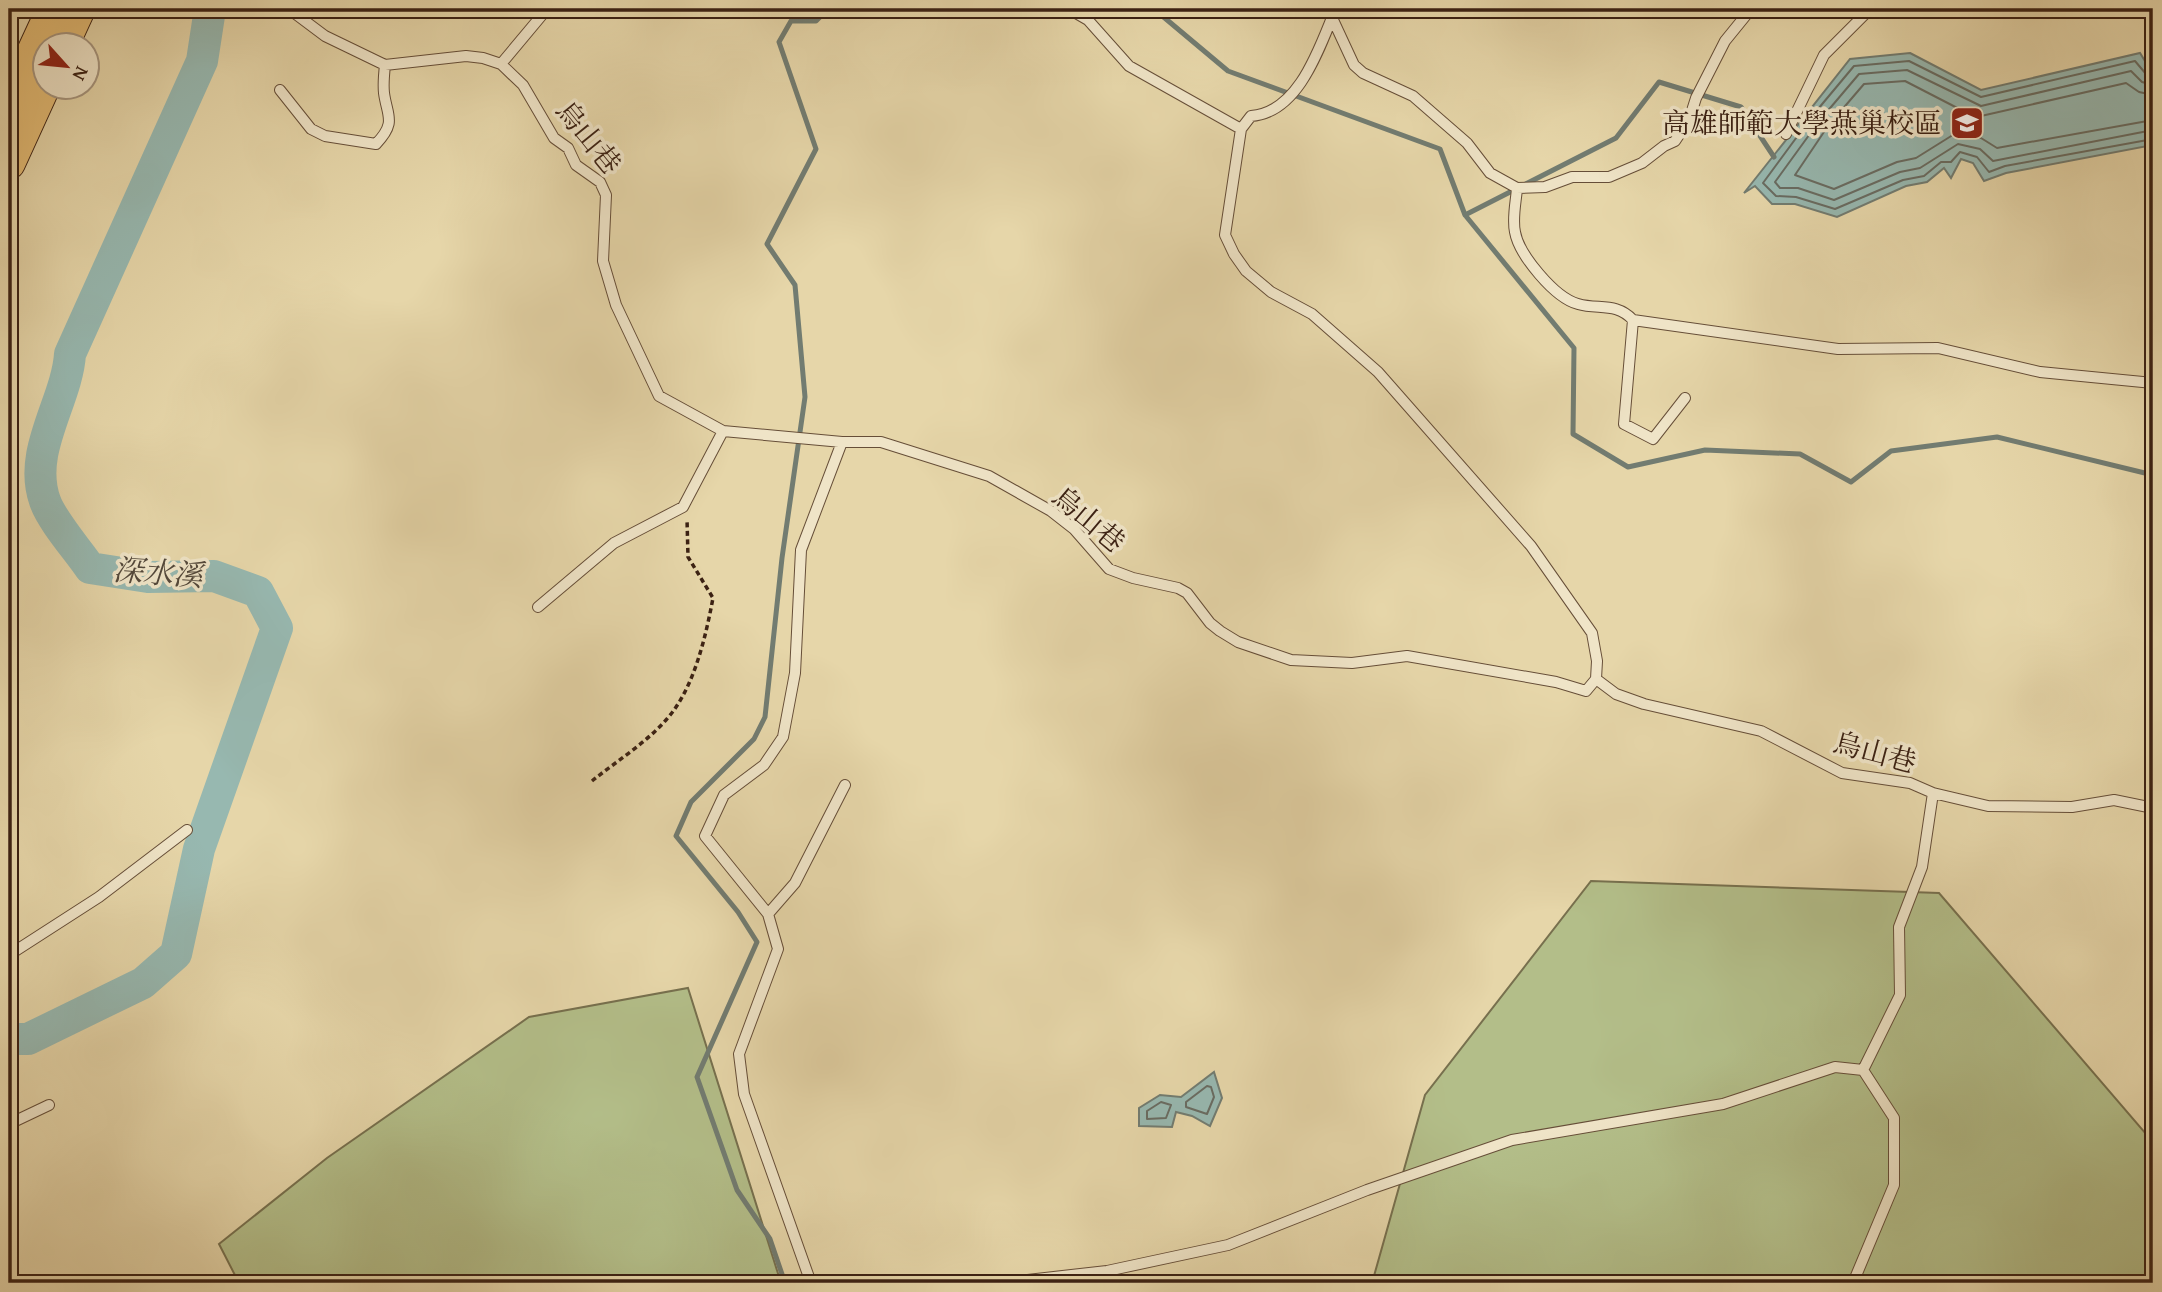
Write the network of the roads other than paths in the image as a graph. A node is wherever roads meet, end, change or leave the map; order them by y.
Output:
1 (52, 9) edge
2 (79, 9) edge
3 (289, 9) edge
4 (547, 9) edge
5 (1069, 9) edge
6 (1751, 9) edge
7 (1870, 9) edge
8 (1330, 12) edge
9 (68, 32) edge
10 (501, 64) junction
11 (385, 65) junction
12 (280, 90) dead end
13 (37, 102) edge
14 (9, 104) edge
15 (1241, 129) junction
16 (1786, 134) dead end
17 (9, 163) edge
18 (1517, 188) junction
19 (1633, 320) junction
20 (2153, 383) edge
21 (1685, 398) dead end
22 (723, 431) junction
23 (842, 442) junction
24 (538, 607) dead end
25 (1596, 679) junction
26 (845, 785) dead end
27 (1933, 793) junction
28 (2153, 808) edge
29 (187, 830) dead end
30 (768, 914) junction
31 (9, 955) edge
32 (1863, 1070) junction
33 (49, 1105) dead end
34 (9, 1124) edge
35 (811, 1283) edge
36 (1000, 1283) edge
37 (1853, 1283) edge

1 - 14 main road
2 - 9 main road
3 - 11 lane
4 - 10 lane
5 - 15 lane
6 - 18 lane
7 - 16 lane
8 - 15 lane
8 - 18 lane
10 - 11 lane
10 - 22 lane, 烏山巷
11 - 12 lane
13 - 17 main road
15 - 25 lane
18 - 19 lane
19 - 20 lane
19 - 21 lane
22 - 23 lane, 烏山巷
22 - 24 lane
23 - 25 lane, 烏山巷
23 - 30 lane
25 - 27 lane, 烏山巷
26 - 30 lane
27 - 28 lane, 烏山巷
27 - 32 lane
29 - 31 lane
30 - 35 lane
32 - 36 lane
32 - 37 lane
33 - 34 lane

